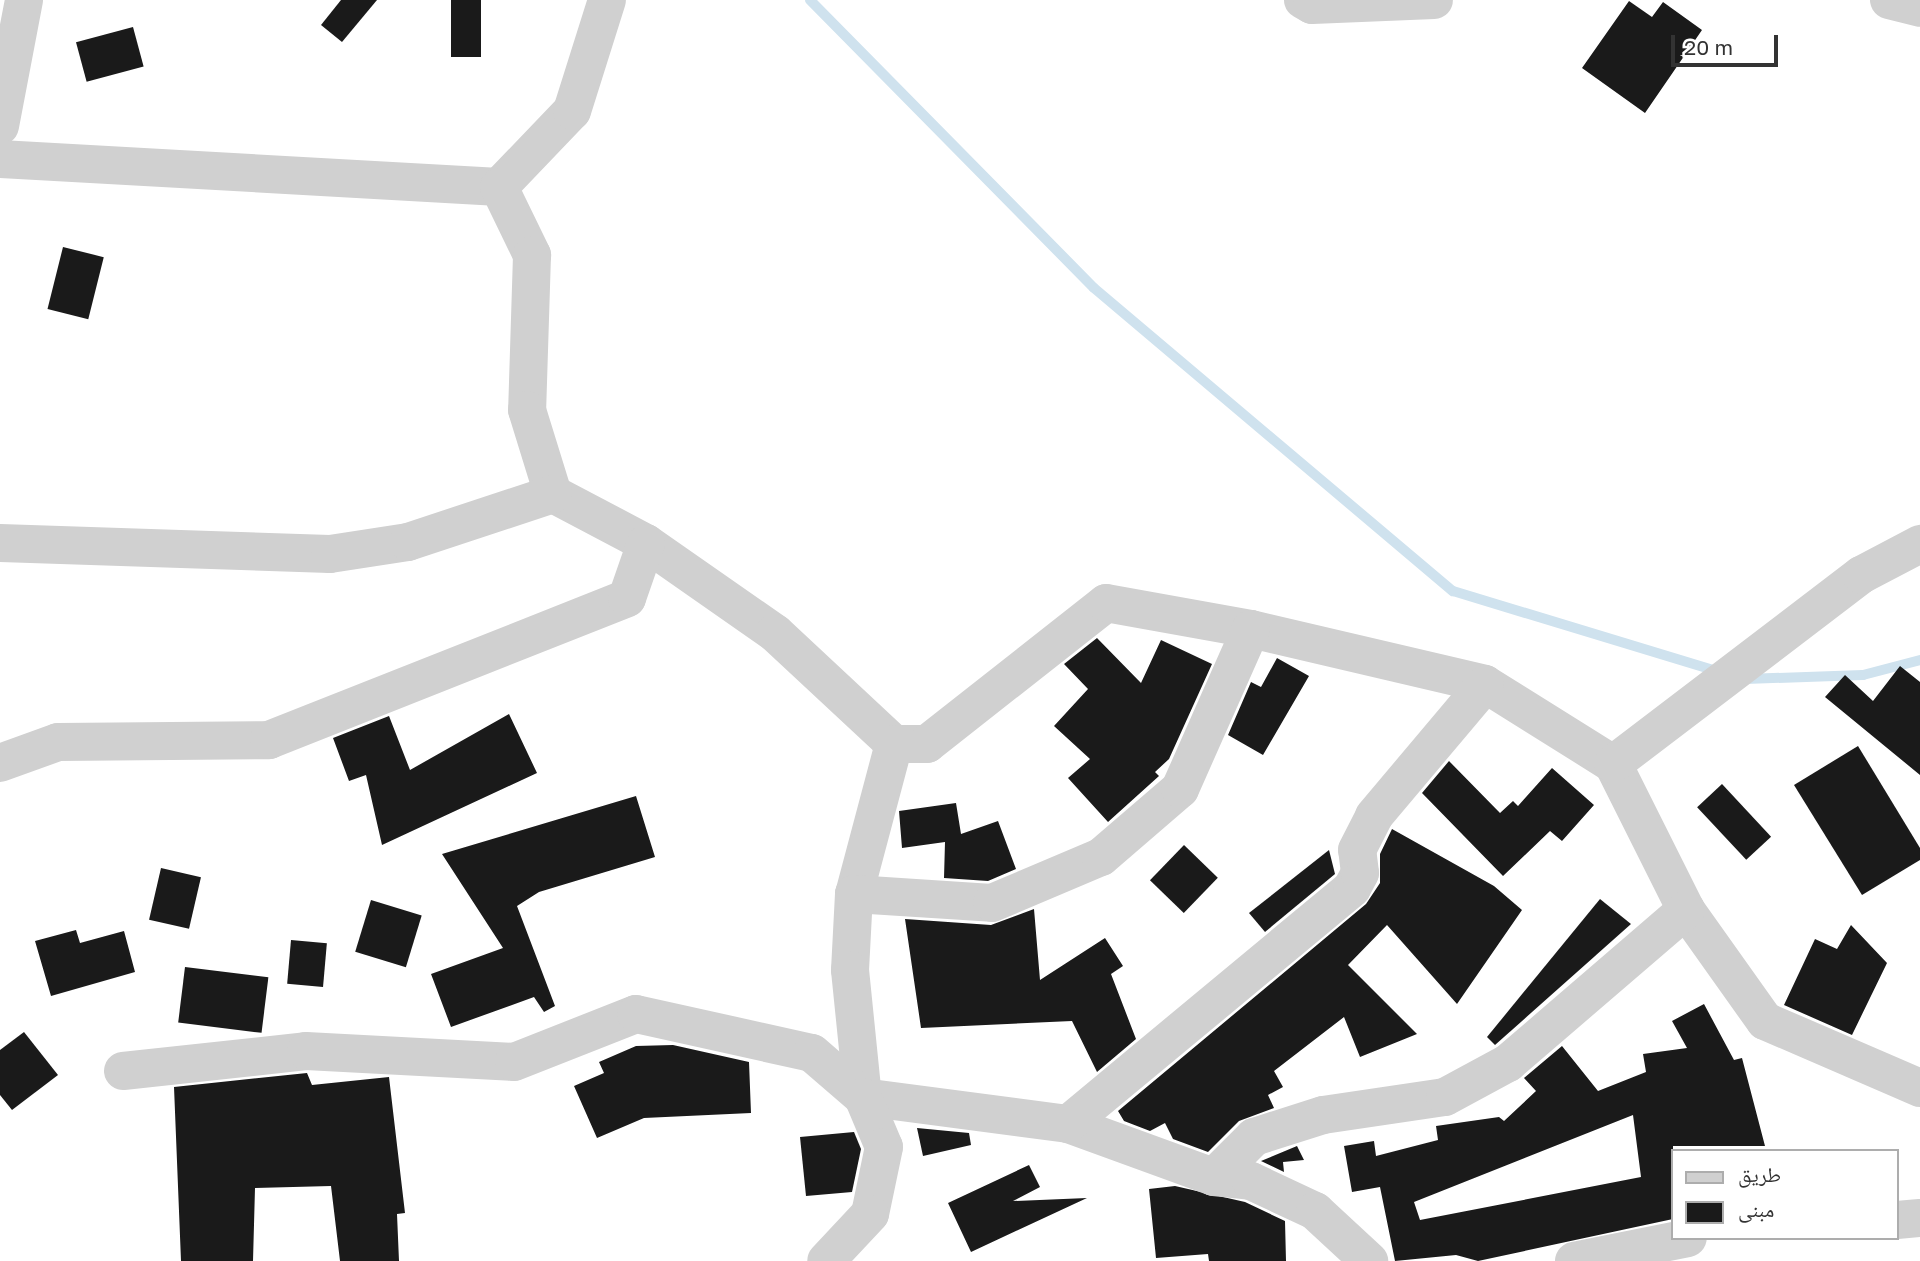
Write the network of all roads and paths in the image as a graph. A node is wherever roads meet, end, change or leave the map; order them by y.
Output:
1 (24, 0) edge
2 (607, 0) edge
3 (1303, 0) edge
4 (1433, 0) edge
5 (1889, 0) edge
6 (1920, 8) edge
7 (0, 126) edge
8 (0, 159) edge
9 (499, 187) junction
10 (553, 494) junction
11 (0, 543) edge
12 (646, 543) junction
13 (1920, 544) edge
14 (1251, 629) junction
15 (1485, 684) junction
16 (894, 744) junction
17 (0, 764) edge
18 (1613, 764) junction
19 (854, 894) junction
20 (1686, 909) junction
21 (123, 1071) dead end
22 (1920, 1088) edge
23 (863, 1097) junction
24 (1068, 1124) junction
25 (1214, 1177) junction
26 (1920, 1219) edge
27 (1899, 1220) edge
28 (1678, 1240) edge
29 (826, 1261) edge
30 (1369, 1261) edge
31 (1574, 1261) edge

1 - 7 street
2 - 9 street
3 - 4 street
5 - 6 street
8 - 9 street
9 - 10 street
10 - 11 street
10 - 12 street
12 - 16 street
12 - 17 street
13 - 18 street
14 - 15 street
14 - 16 street
14 - 19 street
15 - 18 street
15 - 24 street
16 - 19 street
18 - 20 street
19 - 23 street
20 - 22 street
20 - 25 street
21 - 23 street
23 - 24 street
23 - 29 street
24 - 25 street
25 - 30 street
26 - 27 street
28 - 31 street

